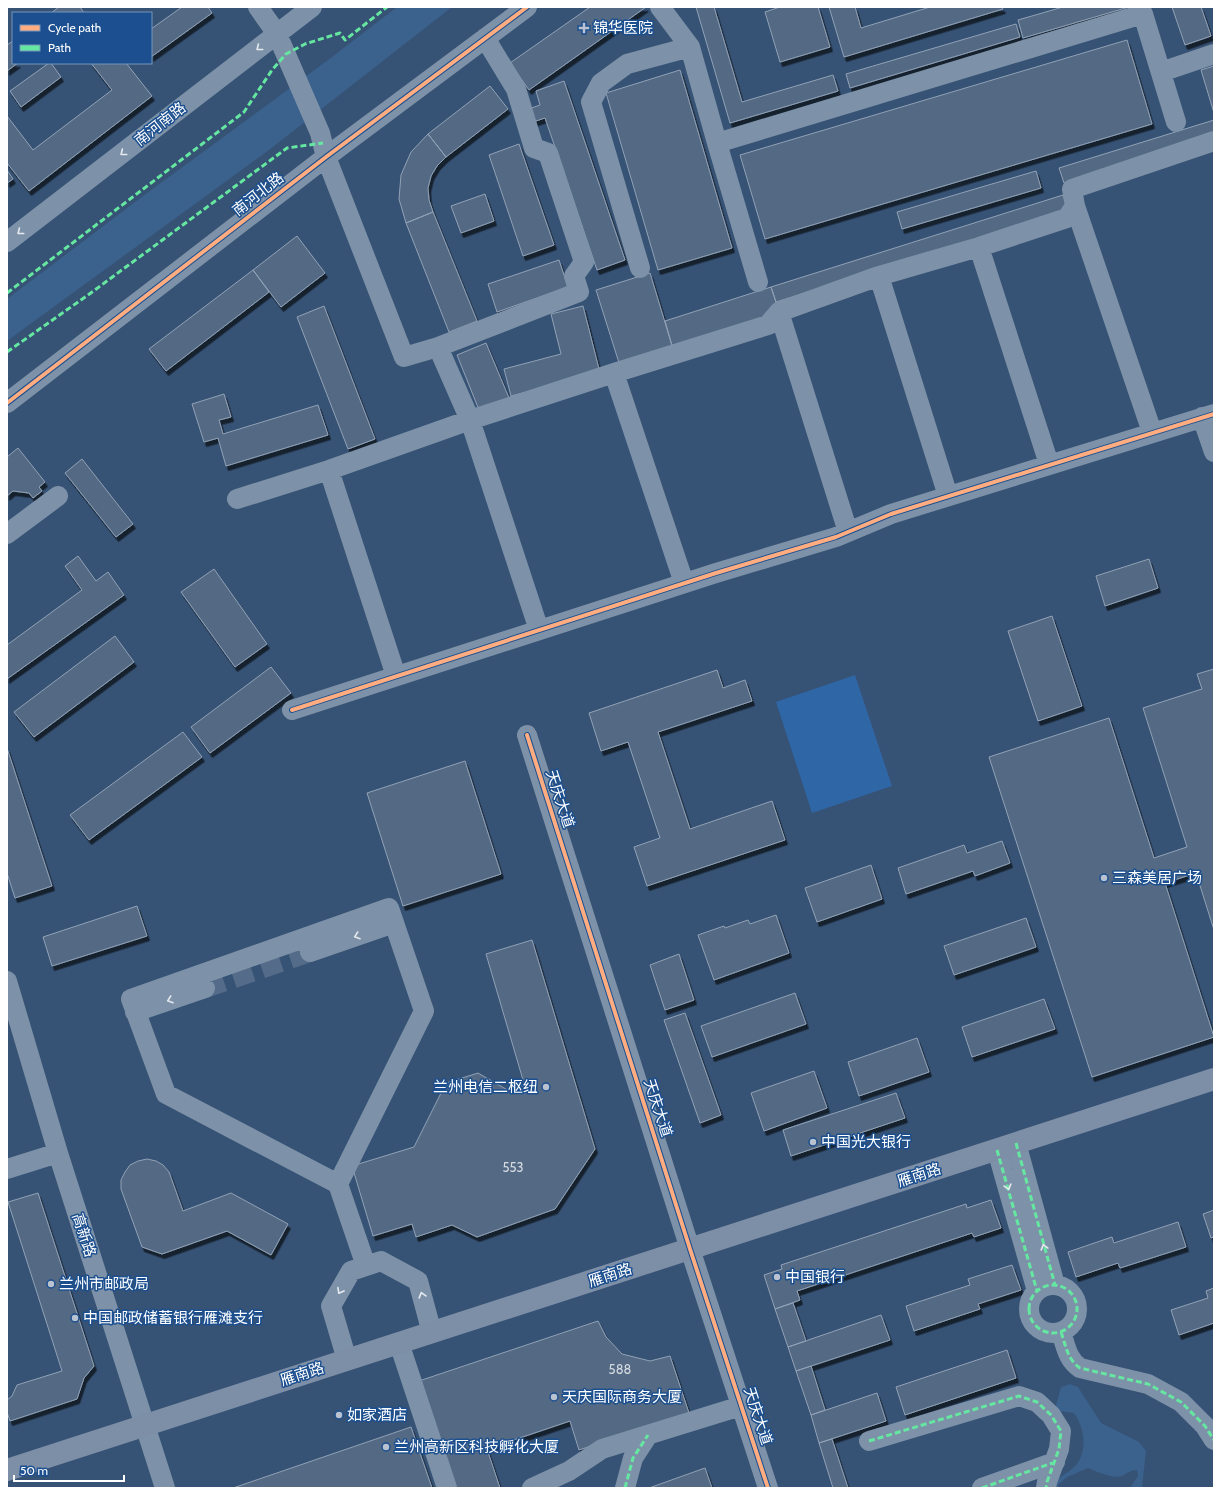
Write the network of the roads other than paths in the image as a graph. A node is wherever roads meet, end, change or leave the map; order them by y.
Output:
1 (258, 7) edge
2 (312, 7) edge
3 (527, 7) edge
4 (660, 7) edge
5 (277, 34) junction
6 (485, 38) junction
7 (690, 47) junction
8 (1214, 54) edge
9 (1161, 72) junction
10 (1176, 122) dead end
11 (1214, 141) edge
12 (717, 143) junction
13 (326, 157) junction
14 (1075, 206) junction
15 (7, 242) edge
16 (979, 247) junction
17 (640, 268) dead end
18 (879, 276) junction
19 (758, 282) dead end
20 (779, 312) junction
21 (438, 347) junction
22 (614, 373) junction
23 (7, 403) edge
24 (1208, 416) edge
25 (470, 420) junction
26 (1152, 432) junction
27 (1214, 452) edge
28 (1049, 464) junction
29 (329, 470) junction
30 (58, 496) dead end
31 (948, 496) junction
32 (237, 499) dead end
33 (848, 532) junction
34 (7, 534) edge
35 (684, 583) junction
36 (539, 630) junction
37 (396, 676) junction
38 (292, 710) dead end
39 (527, 734) dead end
40 (394, 923) junction
41 (310, 952) tunnel mouth
42 (7, 981) edge
43 (206, 988) tunnel mouth
44 (135, 1012) junction
45 (1214, 1079) edge
46 (1006, 1147) junction
47 (58, 1153) junction
48 (7, 1169) edge
49 (338, 1184) junction
50 (690, 1249) junction
51 (366, 1266) junction
52 (1046, 1288) junction
53 (432, 1332) junction
54 (1061, 1332) junction
55 (399, 1343) junction
56 (347, 1360) junction
57 (742, 1406) junction
58 (144, 1426) junction
59 (648, 1435) junction
60 (869, 1440) dead end
61 (1214, 1440) edge
62 (1055, 1462) junction
63 (7, 1470) edge
64 (165, 1488) edge
65 (447, 1488) edge
66 (532, 1488) edge
67 (625, 1488) edge
68 (768, 1488) edge
69 (982, 1488) edge
70 (1046, 1488) edge

1 - 5 street
2 - 5 street, 南河南路
3 - 6 street, 南河北路
4 - 7 street
5 - 13 street
5 -> 15 street, 南河南路
6 - 13 street, 南河北路
6 - 21 street
7 - 12 street
7 - 17 street
8 - 9 street
9 - 10 street
9 - 12 street
11 - 14 street
12 - 19 street
13 - 21 street
13 - 23 street, 南河北路
14 - 16 street
14 - 26 street
16 - 18 street
16 - 28 street
18 - 20 street
18 - 31 street
20 - 22 street
20 - 33 street
21 - 25 street
22 - 25 street
22 - 35 street
24 - 26 street
24 - 27 street
25 - 29 street
25 - 36 street
26 - 28 street
28 - 31 street
29 - 32 street
29 - 37 street
30 - 34 street
31 - 33 street
33 - 35 street
35 - 36 street
36 - 37 street
37 - 38 street
39 - 50 street, 天庆大道
40 -> 41 street
40 - 44 street
40 - 49 street
42 - 47 street, 高新路
43 -> 44 street
44 - 49 street
45 - 46 main road, 雁南路
46 - 50 main road, 雁南路
46 - 52 street
47 - 48 street
47 - 58 street, 高新路
49 - 51 street
50 - 53 main road, 雁南路
50 - 57 street, 天庆大道
53 -> 51 street
51 -> 56 street
52 - 54 street
52 - 54 street
53 - 55 main road, 雁南路
54 - 61 street
55 - 56 main road, 雁南路
55 - 65 street
56 - 58 main road, 雁南路
57 - 59 street
57 - 68 street, 天庆大道
58 - 63 main road, 雁南路
58 - 64 street, 高新路
59 - 66 street
59 - 67 street
60 - 62 street
62 - 69 street
62 - 70 street

